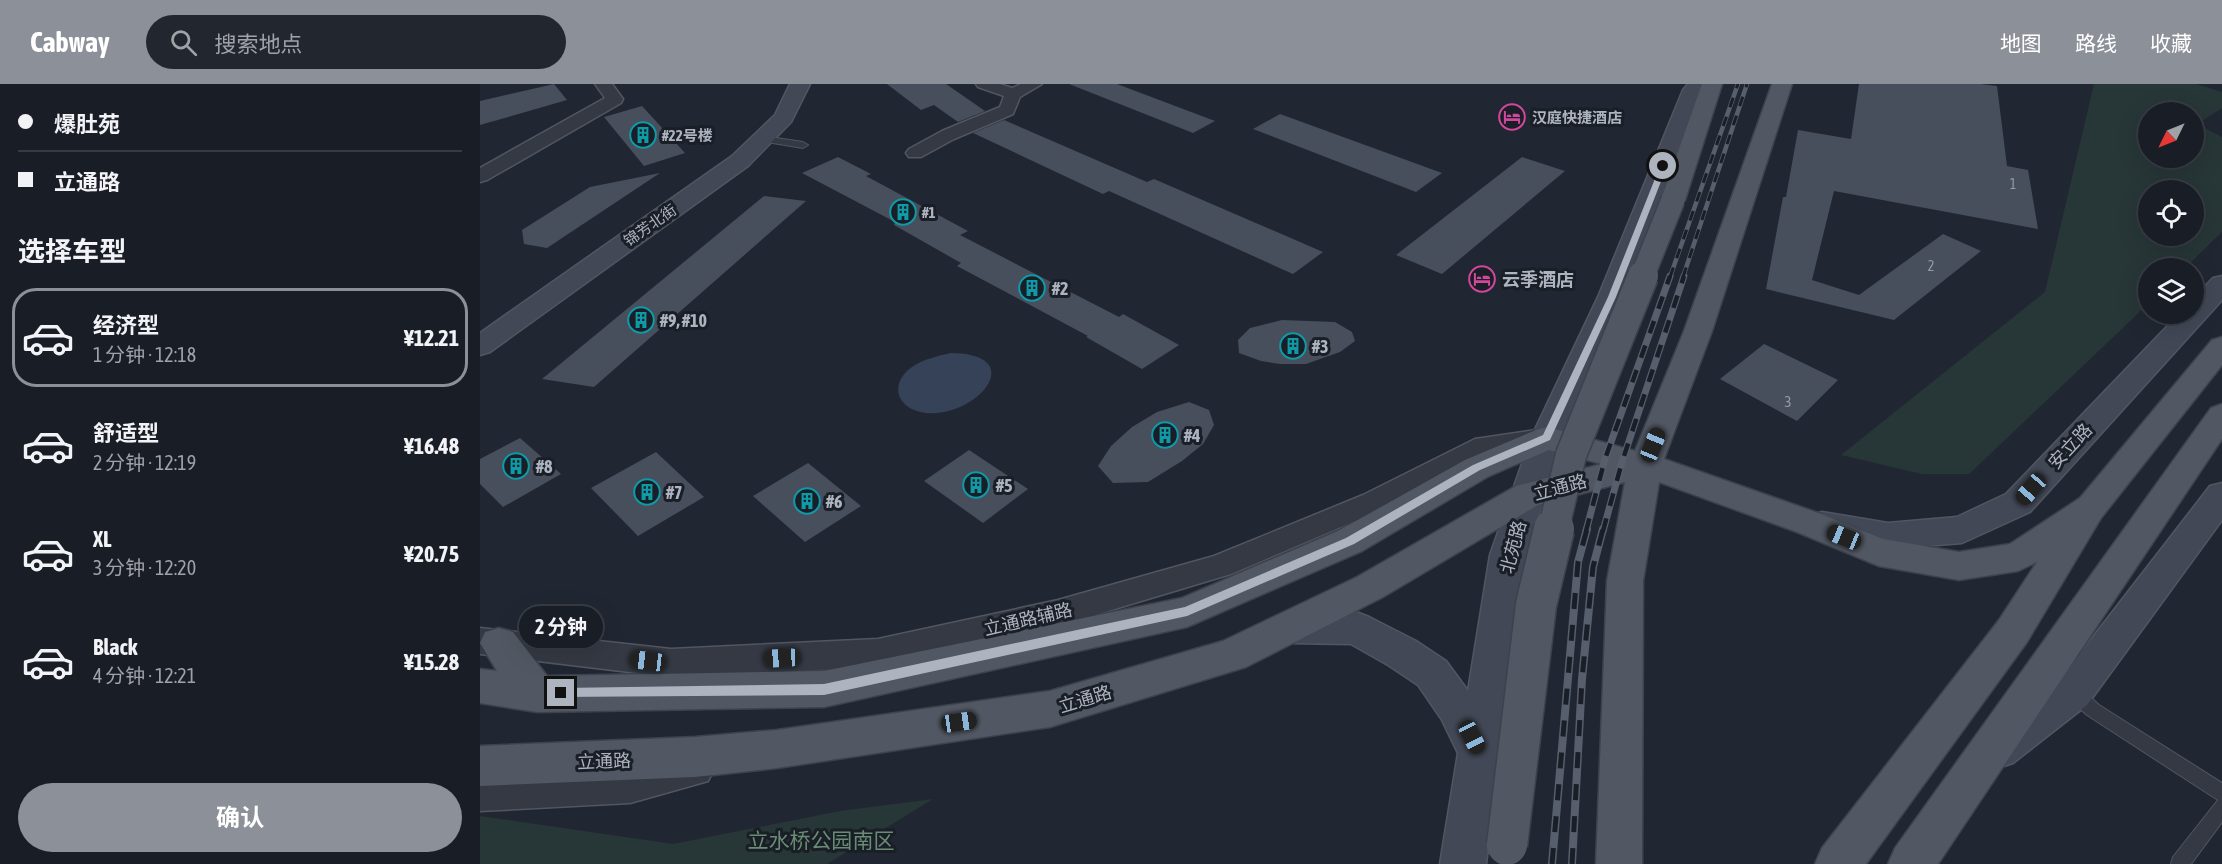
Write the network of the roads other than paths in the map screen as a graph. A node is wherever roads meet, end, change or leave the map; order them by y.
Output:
1 (603, 84) edge
2 (800, 84) edge
3 (984, 84) edge
4 (1034, 84) edge
5 (1701, 84) edge
6 (1712, 84) edge
7 (1782, 84) edge
8 (1013, 94) junction
9 (762, 139) junction
10 (802, 145) dead end
11 (915, 153) dead end
12 (480, 176) edge
13 (2222, 284) edge
14 (480, 346) edge
15 (2222, 346) edge
16 (2222, 415) edge
17 (1547, 438) junction
18 (1645, 465) junction
19 (1528, 495) junction
20 (2222, 495) edge
21 (2092, 507) junction
22 (1809, 523) junction
23 (1288, 627) junction
24 (490, 643) edge
25 (480, 686) edge
26 (2073, 693) junction
27 (537, 694) junction
28 (777, 749) junction
29 (1480, 753) junction
30 (1980, 763) junction
31 (480, 766) edge
32 (2222, 793) edge
33 (480, 794) edge
34 (2222, 807) edge
35 (1505, 854) edge
36 (1463, 864) edge
37 (1618, 864) edge
38 (1838, 864) edge
39 (1911, 864) edge
40 (2180, 864) edge

1 - 12 street
2 - 9 street, 锦芳北街
3 - 8 street
4 - 8 street
5 - 17 street, 北苑路
6 - 35 main road, 北苑路, bridge
7 - 18 main road
8 - 11 street
9 - 10 lane
9 - 14 street, 锦芳北街
13 - 22 street, 安立路
15 - 21 main road, 安立路
16 - 30 main road
17 - 18 main road, 安立路
17 - 19 street, 北苑路
17 - 24 street, 立通路辅路
17 - 27 main road
18 - 19 main road, 立通路
18 - 22 main road, 安立路
18 - 37 main road
19 - 23 main road, 立通路
19 - 29 street, 北苑路
20 - 26 street
21 - 22 main road, 安立路
21 - 38 main road, 安立路
23 - 28 main road, 立通路
23 - 29 street
24 - 27 main road
25 - 27 main road
26 - 30 street
26 - 32 lane
28 - 31 main road, 立通路
28 - 33 street
29 - 36 street, 北苑路
30 - 39 main road
34 - 40 lane

